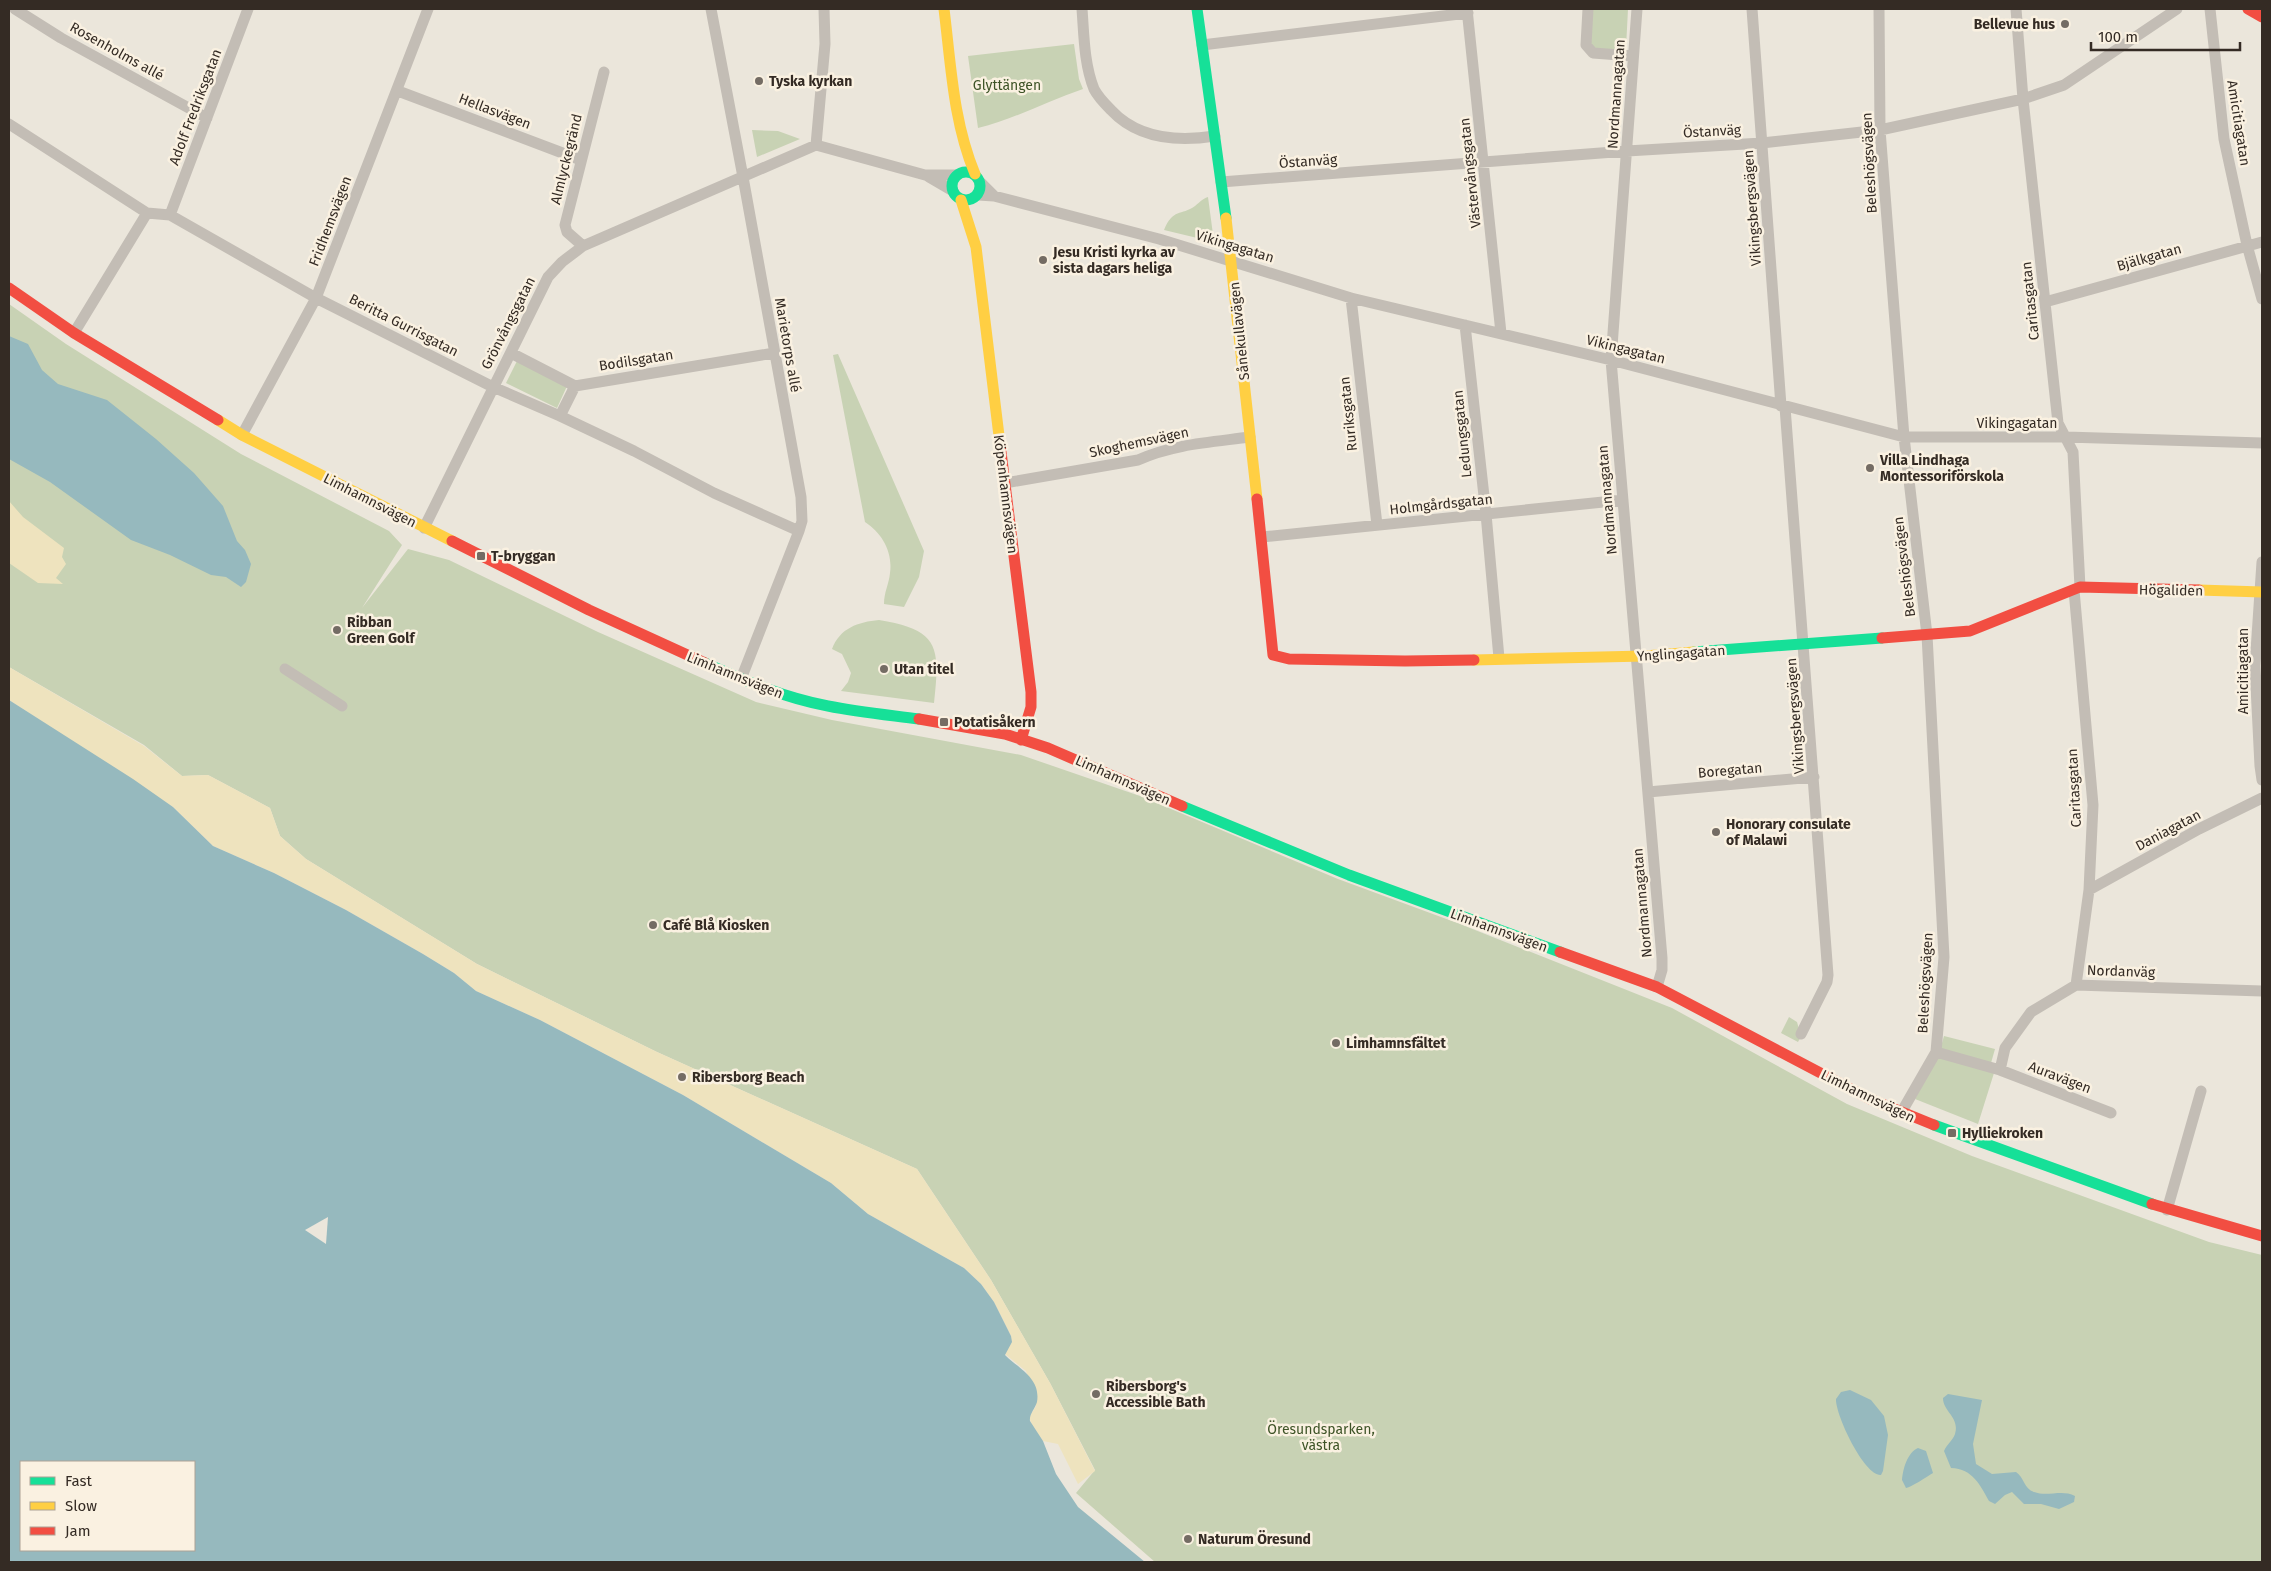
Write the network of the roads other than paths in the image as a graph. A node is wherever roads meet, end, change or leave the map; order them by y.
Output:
1 (15, 9) edge
2 (248, 9) edge
3 (428, 9) edge
4 (711, 9) edge
5 (824, 9) edge
6 (944, 9) edge
7 (1082, 9) edge
8 (1197, 9) edge
9 (1588, 9) edge
10 (1637, 9) edge
11 (1752, 9) edge
12 (1880, 9) edge
13 (2016, 9) edge
14 (2177, 9) edge
15 (2210, 9) edge
16 (2248, 9) edge
17 (1467, 11) edge
18 (2262, 17) edge
19 (1202, 45) junction
20 (1633, 56) junction
21 (604, 72) dead end
22 (398, 90) junction
23 (2023, 99) junction
24 (207, 118) junction
25 (9, 124) edge
26 (1880, 130) junction
27 (961, 135) junction
28 (1215, 136) junction
29 (1762, 143) junction
30 (816, 145) junction
31 (1627, 151) junction
32 (581, 160) junction
33 (1484, 163) junction
34 (925, 175) junction
35 (957, 175) junction
36 (744, 177) junction
37 (978, 179) junction
38 (1221, 182) junction
39 (957, 195) junction
40 (978, 195) junction
41 (994, 196) junction
42 (147, 213) junction
43 (170, 215) junction
44 (2262, 242) edge
45 (2247, 245) junction
46 (582, 246) junction
47 (976, 247) junction
48 (1232, 261) junction
49 (9, 288) edge
50 (316, 298) junction
51 (1351, 298) junction
52 (2262, 299) edge
53 (2045, 302) junction
54 (1465, 325) junction
55 (74, 333) junction
56 (1501, 334) junction
57 (511, 353) junction
58 (774, 353) junction
59 (1611, 360) junction
60 (574, 386) junction
61 (492, 387) junction
62 (1783, 406) junction
63 (560, 416) junction
64 (242, 435) junction
65 (1250, 437) junction
66 (1904, 437) junction
67 (2066, 438) junction
68 (2262, 443) edge
69 (1005, 482) junction
70 (1623, 500) junction
71 (1486, 514) junction
72 (1377, 525) junction
73 (424, 528) junction
74 (799, 531) junction
75 (1262, 537) junction
76 (2262, 562) edge
77 (2077, 588) junction
78 (2261, 592) edge
79 (1927, 635) junction
80 (1804, 644) junction
81 (1273, 655) joint
82 (1636, 656) junction
83 (1499, 658) junction
84 (285, 669) dead end
85 (741, 679) junction
86 (342, 706) dead end
87 (1022, 740) junction
88 (1814, 777) junction
89 (2262, 780) edge
90 (1648, 792) junction
91 (2262, 798) edge
92 (2089, 890) junction
93 (2076, 985) junction
94 (1657, 987) junction
95 (2262, 991) edge
96 (1796, 1014) dead end
97 (1808, 1019) junction
98 (1801, 1034) dead end
99 (1936, 1052) junction
100 (2000, 1070) junction
101 (2201, 1090) dead end
102 (1901, 1113) junction
103 (2110, 1113) dead end
104 (2168, 1210) junction
105 (2262, 1236) edge

1 - 24 street, Rosenholms allé
2 - 24 street, Adolf Fredriksgatan
3 - 22 street, Fridhemsvägen
4 - 36 street, Marietorps allé
5 - 30 street
6 - 27 street
7 - 28 street
8 - 19 street, Sånekullavägen
9 - 20 street
10 - 20 street, Nordmannagatan
11 - 29 street, Vikingsbergsvägen
12 - 26 street, Beleshögsvägen
13 - 23 street, Caritasgatan
14 - 23 street, Östanväg
15 - 45 street, Amicitiagatan
16 - 18 street
17 - 19 street
17 - 33 street, Västervångsgatan
19 - 28 street, Sånekullavägen
20 - 31 street, Nordmannagatan
21 - 32 street, Almlyckegränd
22 - 32 street, Hellasvägen
22 - 50 street, Fridhemsvägen
23 - 26 street, Östanväg
23 - 53 street, Caritasgatan
24 - 43 street, Adolf Fredriksgatan
25 - 42 street, Beritta Gurrisgatan
26 - 29 street, Östanväg
26 - 66 street, Beleshögsvägen
27 - 35 street
27 - 37 street
28 - 38 street, Sånekullavägen
29 - 31 street, Östanväg
29 - 62 street, Vikingsbergsvägen
30 - 34 street
30 - 36 street
31 - 33 street, Östanväg
31 - 59 street, Nordmannagatan
32 - 46 street, Almlyckegränd
33 - 38 street, Östanväg
33 - 56 street, Västervångsgatan
34 - 35 street
34 - 39 street
35 - 37 street
35 - 39 street
36 - 46 street, Grönvångsgatan
36 - 58 street, Marietorps allé
37 - 40 street
37 - 41 street, Vikingagatan
38 - 48 street, Sånekullavägen
39 - 40 street
39 - 47 street, Köpenhamnsvägen
40 - 41 street, Vikingagatan
40 - 47 street, Köpenhamnsvägen
41 - 48 street, Vikingagatan
42 - 43 street, Beritta Gurrisgatan
42 - 55 street
43 - 50 street, Beritta Gurrisgatan
44 - 45 street, Bjälkgatan
45 - 52 street, Amicitiagatan
45 - 53 street, Bjälkgatan
46 - 57 street, Grönvångsgatan
47 - 69 street, Köpenhamnsvägen
48 - 51 street, Vikingagatan
48 - 65 street, Sånekullavägen
49 - 55 street, Limhamnsvägen
50 - 61 street, Beritta Gurrisgatan
50 - 64 street, Fridhemsvägen
51 - 54 street, Vikingagatan
51 - 72 street, Ruriksgatan
53 - 67 street, Caritasgatan
54 - 56 street, Vikingagatan
54 - 71 street, Ledungsgatan
55 - 64 street, Limhamnsvägen
56 - 59 street, Vikingagatan
57 - 60 street
57 - 61 street, Grönvångsgatan
58 - 60 street, Bodilsgatan
58 - 74 street, Marietorps allé
59 - 62 street, Vikingagatan
59 - 70 street, Nordmannagatan
60 - 63 street
61 - 63 street, Beritta Gurrisgatan
61 - 73 street, Grönvångsgatan
62 - 66 street, Vikingagatan
62 - 80 street, Vikingsbergsvägen
63 - 74 street, Beritta Gurrisgatan
64 - 73 street, Limhamnsvägen
65 - 69 street, Skoghemsvägen
65 - 75 street, Sånekullavägen
66 - 67 street, Vikingagatan
66 - 79 street, Beleshögsvägen
67 - 68 street, Vikingagatan
67 - 77 street, Caritasgatan
69 - 87 street, Köpenhamnsvägen
70 - 71 street, Holmgårdsgatan
70 - 82 street, Nordmannagatan
71 - 72 street, Holmgårdsgatan
71 - 83 street, Ledungsgatan
72 - 75 street, Holmgårdsgatan
73 - 85 street, Limhamnsvägen
74 - 85 street, Marietorps allé
75 - 81 street, Sånekullavägen
76 - 78 street, Amicitiagatan
77 - 78 street, Högaliden
77 - 79 street, Ynglingagatan
77 - 92 street, Caritasgatan
78 - 89 street, Amicitiagatan
79 - 80 street, Ynglingagatan
79 - 99 street, Beleshögsvägen
80 - 82 street, Ynglingagatan
80 - 88 street, Vikingsbergsvägen
81 - 83 street, Ynglingagatan
82 - 83 street, Ynglingagatan
82 - 90 street, Nordmannagatan
84 - 86 street
85 - 87 street, Limhamnsvägen
87 - 94 street, Limhamnsvägen
88 - 90 street, Boregatan
88 - 97 street, Vikingsbergsvägen
90 - 94 street, Nordmannagatan
91 - 92 street, Daniagatan
92 - 93 street, Caritasgatan
93 - 95 street, Nordanväg
93 - 100 street, Nordanväg
94 - 102 street, Limhamnsvägen
96 - 97 street
97 - 98 street, Vikingsbergsvägen
99 - 100 street
99 - 102 street, Beleshögsvägen
100 - 103 street, Auravägen
101 - 104 street
102 - 104 street, Limhamnsvägen
104 - 105 street, Limhamnsvägen

